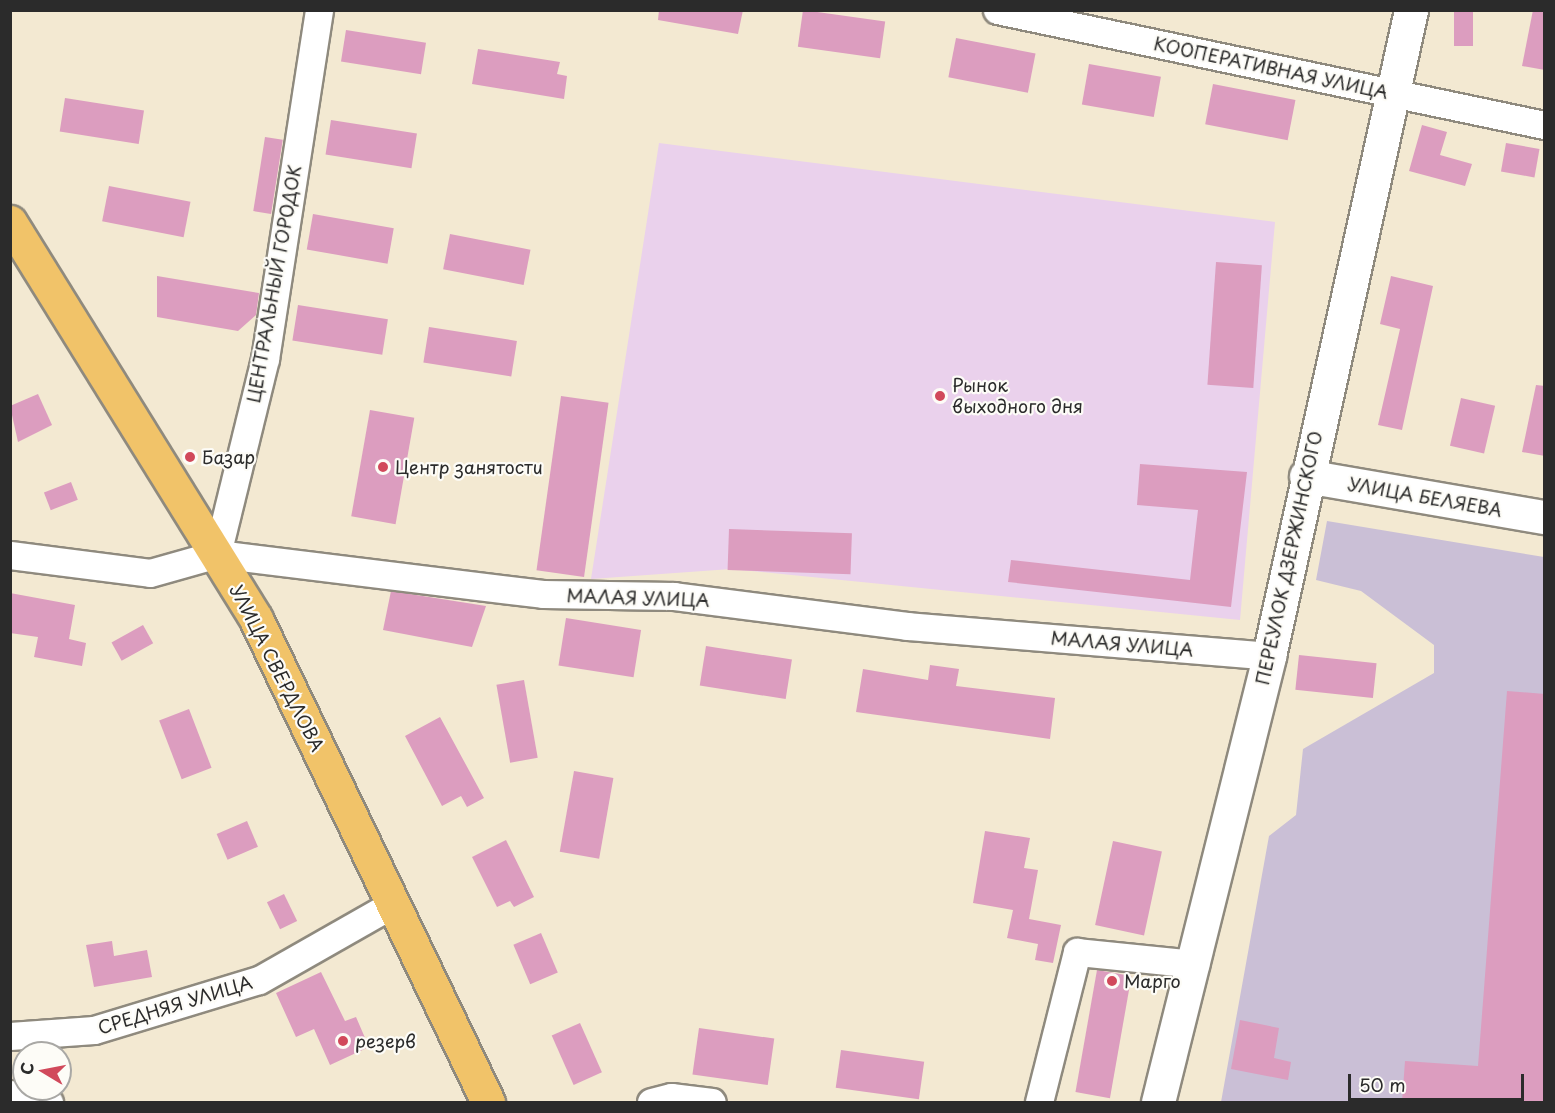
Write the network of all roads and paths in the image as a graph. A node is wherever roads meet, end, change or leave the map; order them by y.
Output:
1 (319, 10) edge
2 (997, 10) edge
3 (1411, 10) edge
4 (1031, 14) edge
5 (1392, 94) junction
6 (1545, 125) edge
7 (10, 222) edge
8 (1306, 476) junction
9 (1545, 517) edge
10 (217, 554) junction
11 (10, 555) edge
12 (1269, 656) junction
13 (393, 904) junction
14 (1195, 964) junction
15 (10, 1036) edge
16 (10, 1094) edge
17 (50, 1102) edge
18 (488, 1102) edge
19 (651, 1102) edge
20 (712, 1102) edge
21 (1039, 1102) edge
22 (1158, 1102) edge

1 - 10 street, ЦЕНТРАЛЬНЫЙ ГОРОДОК
2 - 4 street, КООПЕРАТИВНАЯ УЛИЦА
3 - 5 street, ПЕРЕУЛОК ДЗЕРЖИНСКОГО
4 - 5 street, КООПЕРАТИВНАЯ УЛИЦА
5 - 6 street, КООПЕРАТИВНАЯ УЛИЦА
5 - 8 street, ПЕРЕУЛОК ДЗЕРЖИНСКОГО
7 - 10 main road, УЛИЦА СВЕРДЛОВА
8 - 9 street, УЛИЦА БЕЛЯЕВА
8 - 12 street, ПЕРЕУЛОК ДЗЕРЖИНСКОГО
10 - 11 street, МАЛАЯ УЛИЦА
10 - 12 street, МАЛАЯ УЛИЦА
10 - 13 main road, УЛИЦА СВЕРДЛОВА
12 - 14 street, ПЕРЕУЛОК ДЗЕРЖИНСКОГО
13 - 15 street, СРЕДНЯЯ УЛИЦА
13 - 18 main road, УЛИЦА СВЕРДЛОВА
14 - 21 street
14 - 22 street, ПЕРЕУЛОК ДЗЕРЖИНСКОГО
16 - 17 street
19 - 20 street

